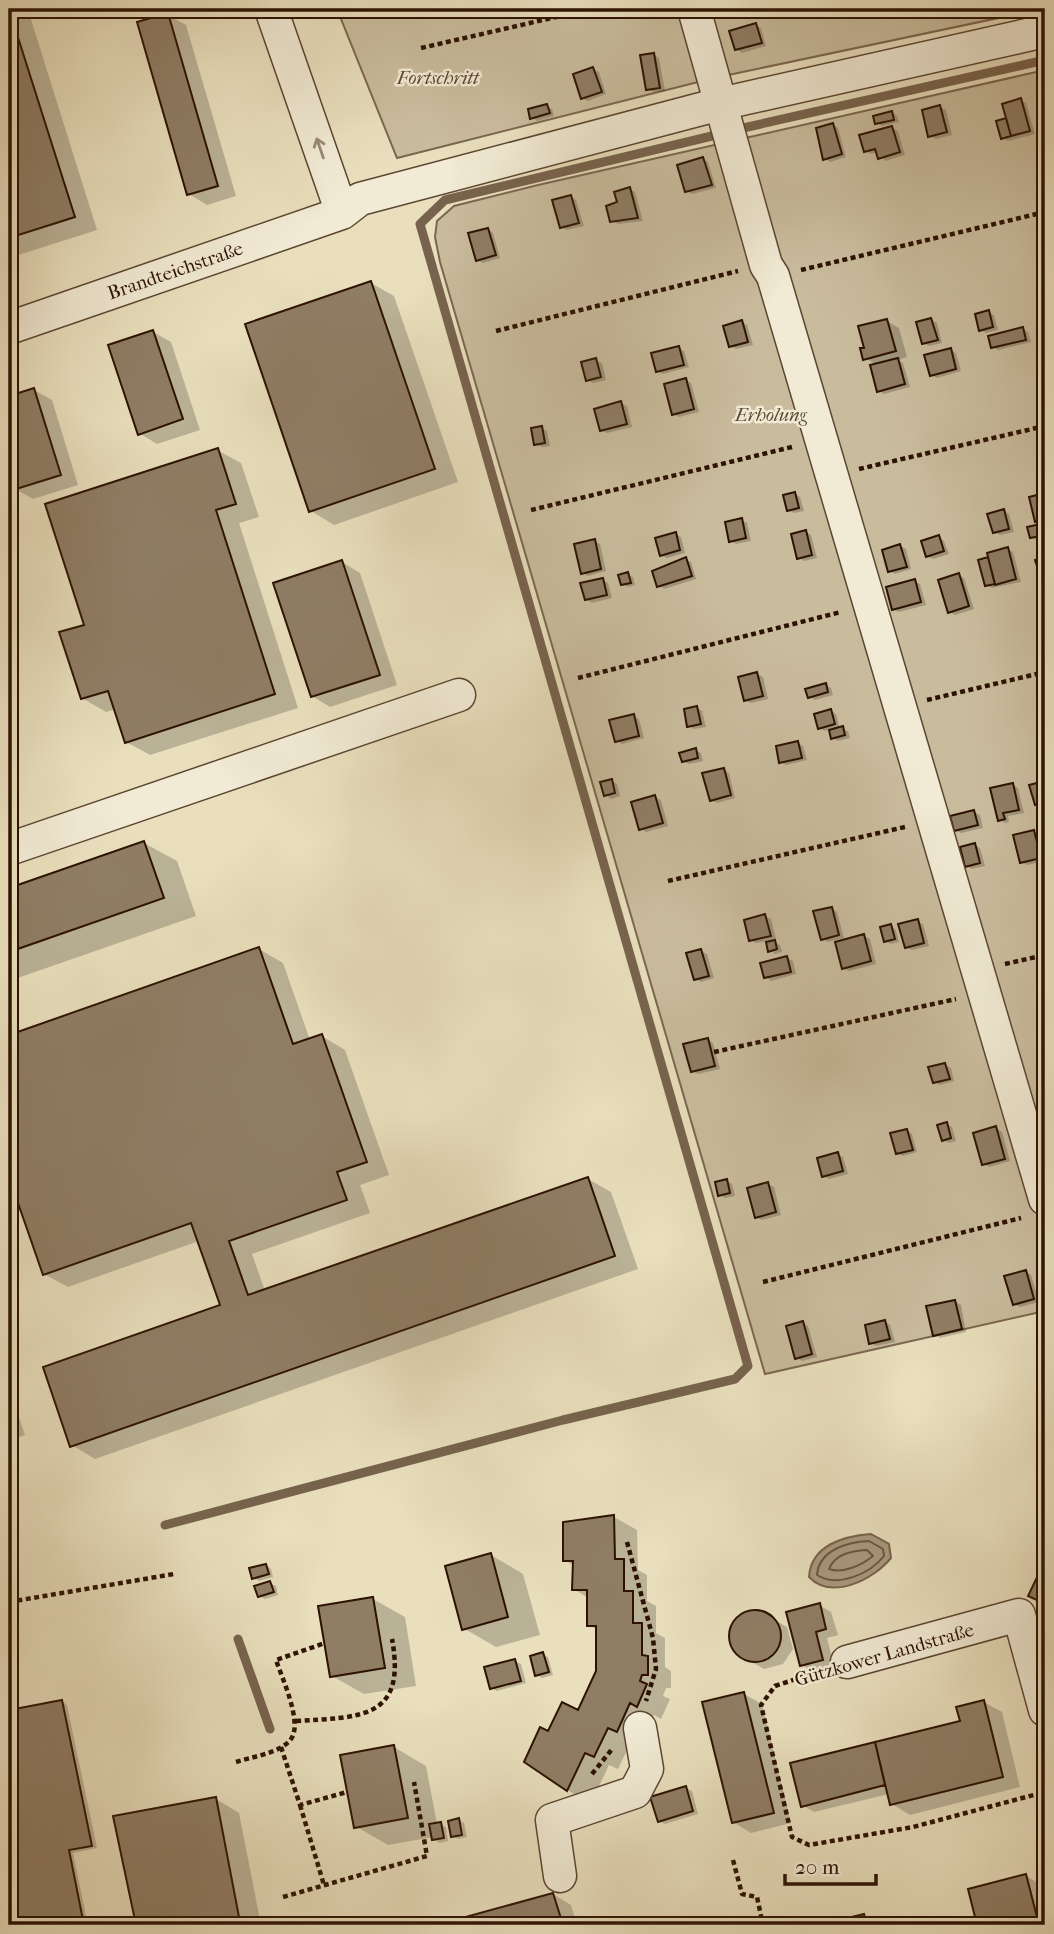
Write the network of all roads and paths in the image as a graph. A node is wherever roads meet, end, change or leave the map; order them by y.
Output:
1 (271, 9) edge
2 (591, 9) edge
3 (694, 9) edge
4 (1045, 31) edge
5 (421, 48) dead end
6 (720, 104) junction
7 (1045, 212) edge
8 (342, 213) junction
9 (769, 270) junction
10 (9, 328) edge
11 (496, 331) dead end
12 (1045, 426) edge
13 (820, 440) junction
14 (831, 476) junction
15 (531, 510) dead end
16 (869, 605) junction
17 (1045, 672) edge
18 (578, 678) dead end
19 (458, 695) dead end
20 (900, 706) junction
21 (933, 821) junction
22 (9, 849) edge
23 (668, 881) dead end
24 (1045, 954) edge
25 (981, 981) junction
26 (714, 1052) dead end
27 (1039, 1207) edge
28 (763, 1282) dead end
29 (627, 1542) dead end
30 (174, 1574) dead end
31 (9, 1602) edge
32 (392, 1639) dead end
33 (324, 1643) dead end
34 (848, 1662) joint
35 (1045, 1710) edge
36 (296, 1721) junction
37 (634, 1724) junction
38 (281, 1747) junction
39 (236, 1762) dead end
40 (414, 1782) dead end
41 (347, 1792) dead end
42 (1045, 1792) edge
43 (300, 1805) junction
44 (571, 1814) junction
45 (733, 1860) dead end
46 (560, 1876) dead end
47 (324, 1885) junction
48 (283, 1898) dead end
49 (764, 1925) edge

8 -> 1 street
2 - 5 path
3 - 6 street
4 - 6 street, Brandteichstraße
6 - 8 street, Brandteichstraße
6 - 9 street
7 - 9 path
8 - 10 street, Brandteichstraße
9 - 11 path
9 - 13 street
12 - 14 path
13 - 14 street
13 - 15 path
14 - 16 street
16 - 18 path
16 - 20 street
17 - 20 path
19 - 22 street
20 - 21 street
21 - 23 path
21 - 25 street
24 - 25 path
25 - 26 path
25 - 27 street
27 - 28 path
29 - 37 path
30 - 31 path
32 - 36 path
33 - 36 path
34 - 35 street, Gützkower Landstraße
34 - 42 path, Gützkower Landstraße
36 - 38 path
37 - 44 path
37 - 44 street
38 - 39 path
38 - 43 path
40 - 47 path
41 - 43 path
43 - 47 path
44 - 46 street
45 - 49 path
47 - 48 path

